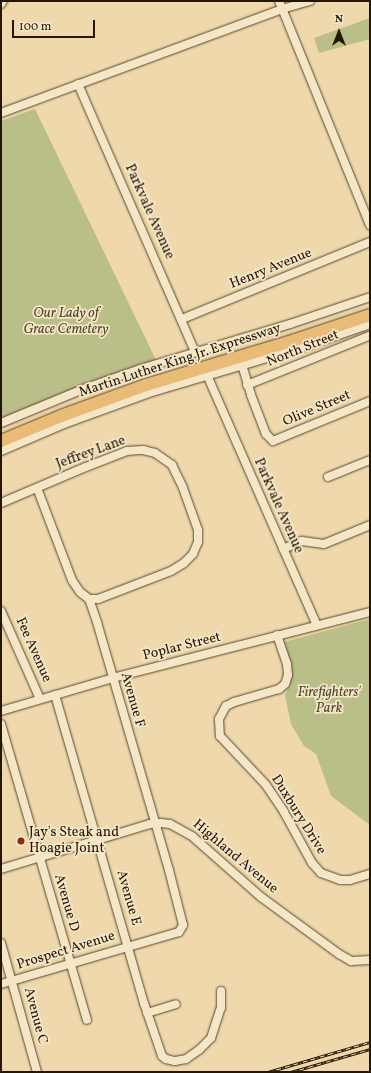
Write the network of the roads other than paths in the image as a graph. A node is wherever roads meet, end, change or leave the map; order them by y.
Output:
1 (3, 1) edge
2 (310, 1) edge
3 (1, 4) edge
4 (280, 5) edge
5 (78, 84) junction
6 (1, 113) edge
7 (370, 225) edge
8 (370, 242) edge
9 (370, 297) edge
10 (370, 307) edge
11 (370, 315) edge
12 (182, 319) junction
13 (370, 324) edge
14 (369, 336) dead end
15 (195, 352) junction
16 (242, 365) junction
17 (207, 375) junction
18 (247, 386) junction
19 (370, 401) edge
20 (1, 423) edge
21 (1, 433) edge
22 (1, 441) edge
23 (1, 451) edge
24 (370, 460) edge
25 (328, 477) dead end
26 (37, 488) junction
27 (1, 504) edge
28 (370, 525) edge
29 (283, 549) junction
30 (89, 599) junction
31 (1, 611) edge
32 (370, 612) edge
33 (317, 625) junction
34 (277, 635) junction
35 (112, 678) junction
36 (55, 695) junction
37 (40, 699) junction
38 (1, 711) edge
39 (1, 724) edge
40 (155, 824) junction
41 (97, 839) junction
42 (39, 857) junction
43 (1, 869) edge
44 (370, 874) edge
45 (183, 927) joint
46 (1, 943) edge
47 (128, 946) junction
48 (370, 960) edge
49 (70, 964) junction
50 (12, 981) junction
51 (1, 984) edge
52 (221, 991) dead end
53 (176, 1004) dead end
54 (147, 1013) junction
55 (87, 1020) dead end
56 (37, 1072) edge

1 - 3 street
2 - 4 street
4 - 5 street
4 - 7 street
5 - 6 street
5 - 12 street, Parkvale Avenue
8 - 12 street, Henry Avenue
9 - 15 street
10 - 21 highway, Martin Luther King Jr. Expressway
11 - 22 highway, Martin Luther King Jr. Expressway
12 - 15 street, Parkvale Avenue
13 - 16 street
14 - 18 street, North Street
15 - 20 street
16 - 17 street
16 - 18 street
17 - 23 street
17 - 29 street, Parkvale Avenue
18 - 19 street, Olive Street
24 - 25 street
26 - 27 street, Jeffrey Lane
26 - 30 street, Avenue F
26 - 30 street, Jeffrey Lane
28 - 29 street
29 - 33 street, Parkvale Avenue
30 - 35 street, Avenue F
31 - 37 street, Fee Avenue
32 - 33 street, Poplar Street
33 - 34 street, Poplar Street
34 - 35 street, Poplar Street
34 - 44 street, Duxbury Drive
35 - 36 street, Poplar Street
35 - 40 street, Avenue F
36 - 37 street, Poplar Street
36 - 41 street, Avenue E
37 - 38 street, Poplar Street
39 - 42 street, Avenue D
40 - 41 street, Highland Avenue
40 - 45 street, Avenue F
40 - 48 street, Highland Avenue
41 - 42 street, Highland Avenue
41 - 47 street, Avenue E
42 - 43 street, Highland Avenue
42 - 49 street, Avenue D
45 - 47 street, Prospect Avenue
46 - 50 street, Avenue C
47 - 49 street, Prospect Avenue
47 - 54 street, Avenue E
49 - 50 street, Prospect Avenue
49 - 55 street, Avenue D
50 - 51 street, Prospect Avenue
50 - 56 street, Avenue C
52 - 54 street, Avenue E
53 - 54 street

